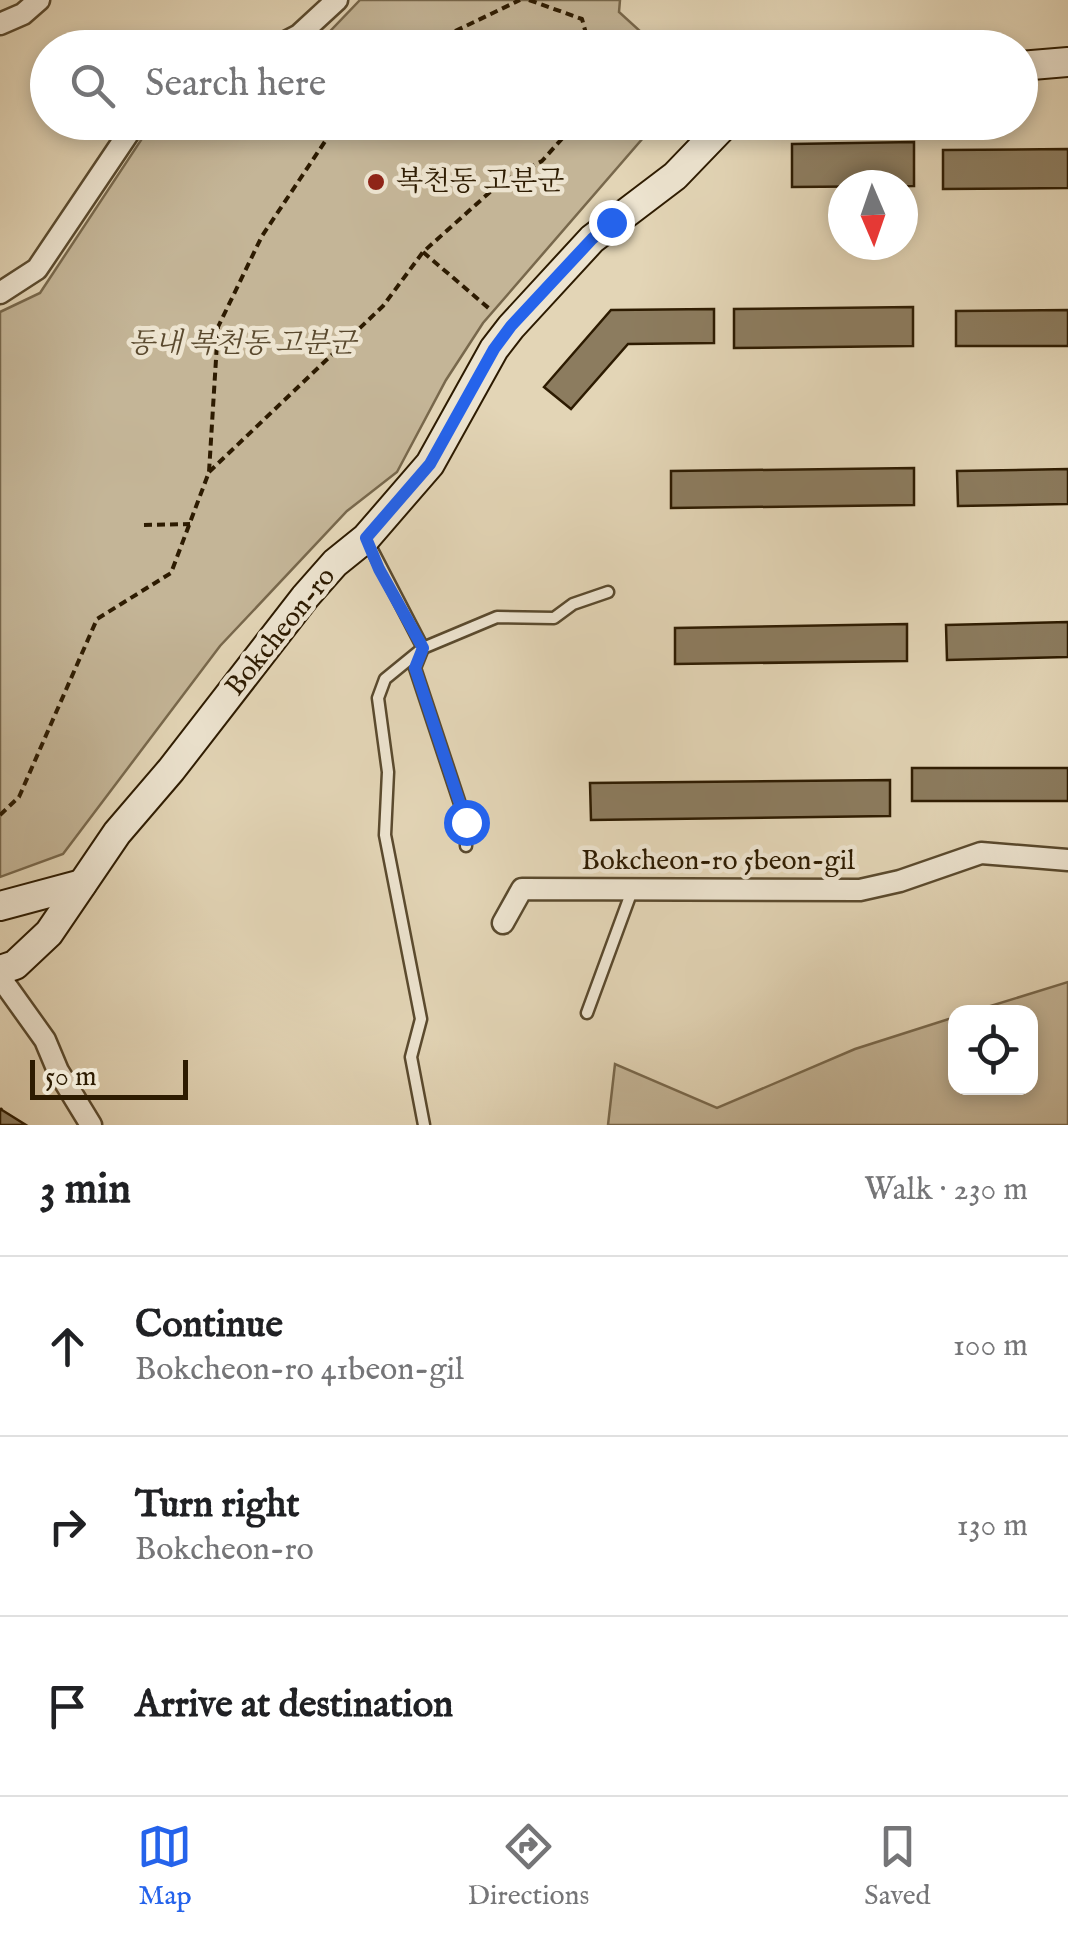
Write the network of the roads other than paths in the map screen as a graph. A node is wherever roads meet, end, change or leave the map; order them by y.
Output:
1 (39, 0) edge
2 (337, 0) edge
3 (0, 24) edge
4 (305, 30) edge
5 (1068, 62) edge
6 (1038, 64) edge
7 (124, 140) edge
8 (710, 140) edge
9 (0, 292) edge
10 (366, 538) junction
11 (608, 592) dead end
12 (423, 648) junction
13 (466, 846) dead end
14 (1068, 860) edge
15 (82, 884) junction
16 (633, 888) junction
17 (0, 906) edge
18 (503, 923) dead end
19 (0, 974) edge
20 (586, 1013) dead end
21 (92, 1125) edge
22 (424, 1125) edge

1 - 3 street
2 - 4 street
5 - 6 street
7 - 9 street
8 - 10 street, Bokcheon-ro
10 - 12 lane
10 - 15 street, Bokcheon-ro
11 - 12 lane
12 - 13 lane
12 - 22 lane
14 - 16 street, Bokcheon-ro 5beon-gil
15 - 17 street
15 - 19 street, Bokcheon-ro
16 - 18 street, Bokcheon-ro 5beon-gil
16 - 20 lane
19 - 21 street

